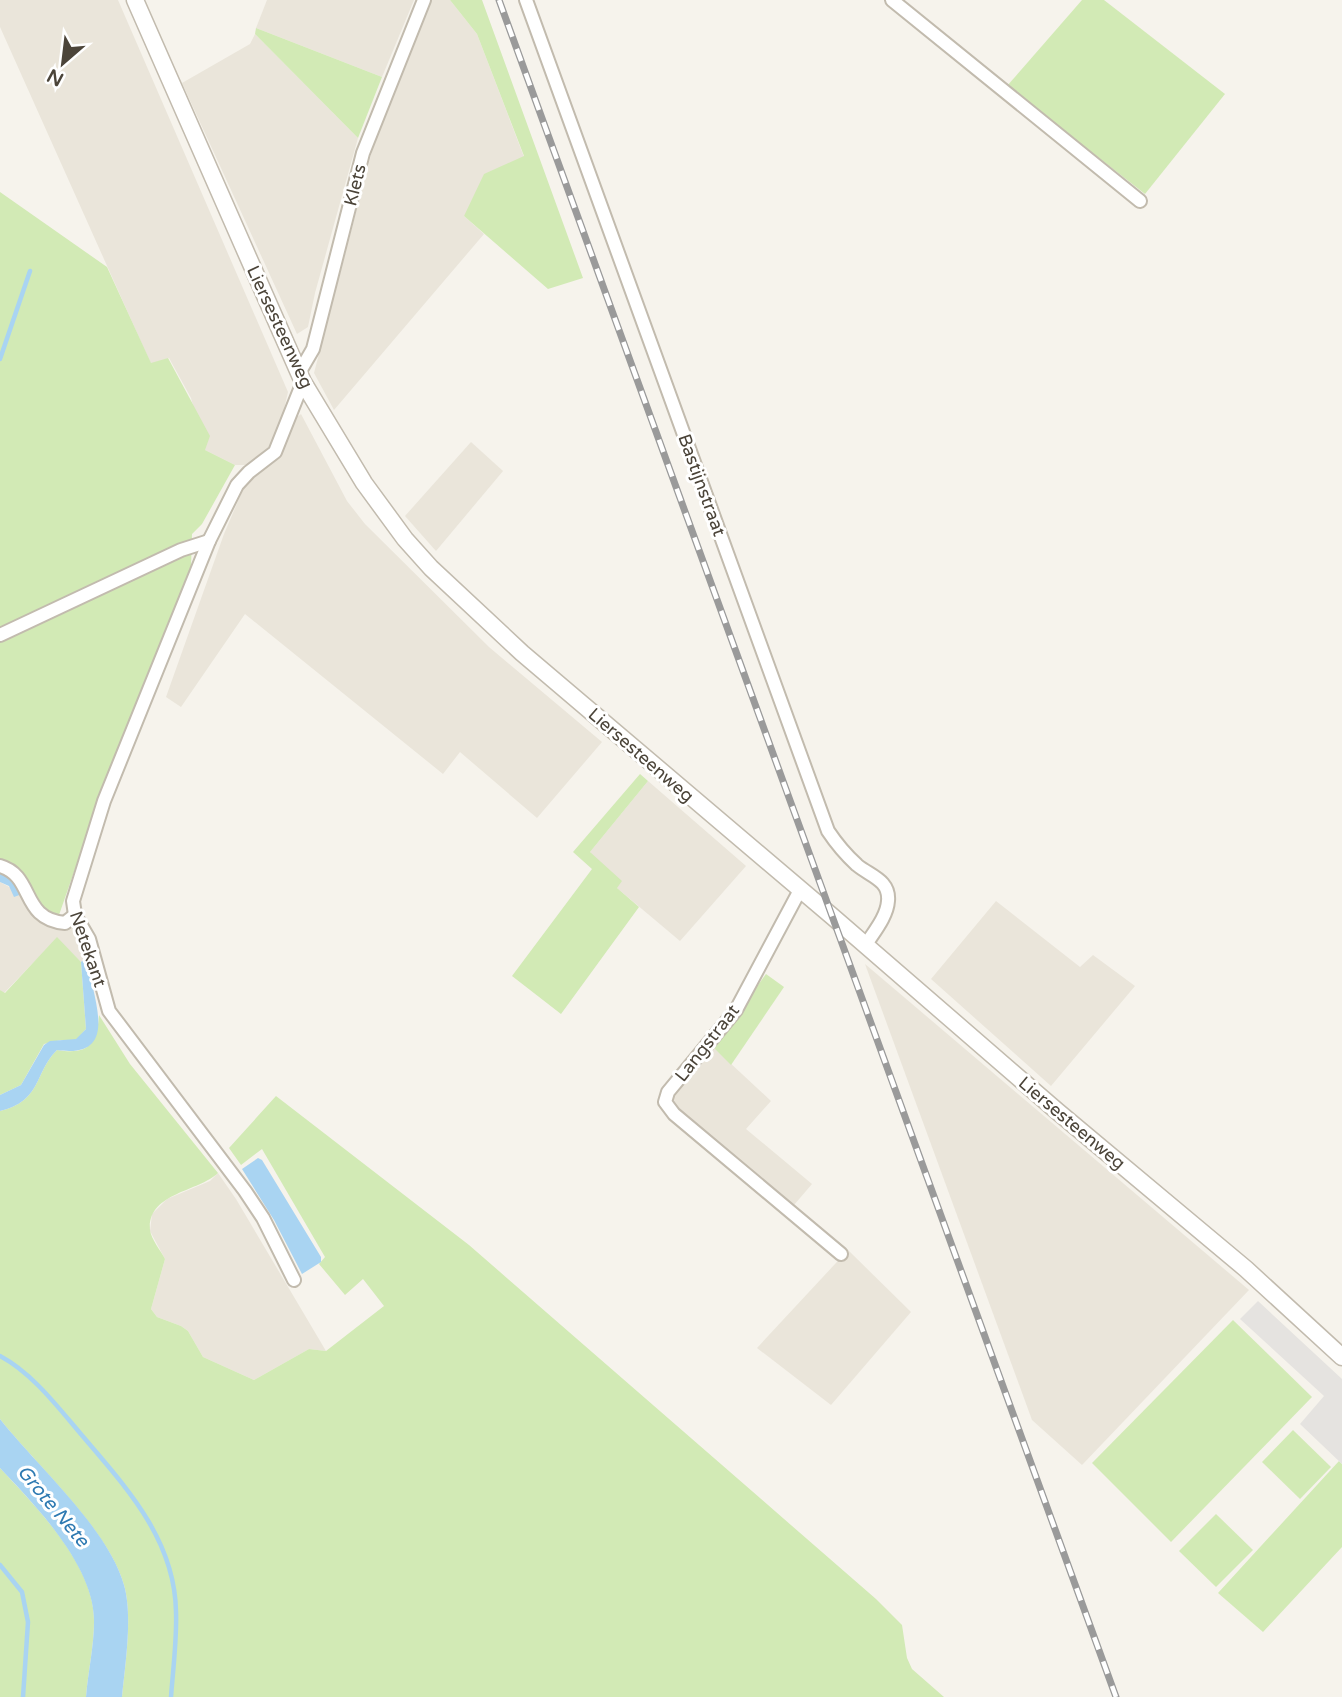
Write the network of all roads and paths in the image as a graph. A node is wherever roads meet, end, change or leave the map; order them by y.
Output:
1 (135, 0) edge
2 (424, 0) edge
3 (526, 0) edge
4 (892, 0) edge
5 (1140, 201) dead end
6 (301, 377) junction
7 (208, 541) junction
8 (0, 635) edge
9 (0, 866) edge
10 (800, 890) junction
11 (75, 915) junction
12 (865, 946) junction
13 (841, 1254) dead end
14 (294, 1280) dead end
15 (1342, 1357) edge

1 - 6 street, Liersesteenweg
2 - 6 street, Klets
3 - 12 street, Bastijnstraat
4 - 5 street
6 - 7 street, Netekant
6 - 10 street, Liersesteenweg
7 - 8 street
7 - 11 street, Netekant
9 - 11 street
10 - 12 street, Liersesteenweg
10 - 13 street, Langstraat
11 - 14 street, Netekant
12 - 15 street, Liersesteenweg

